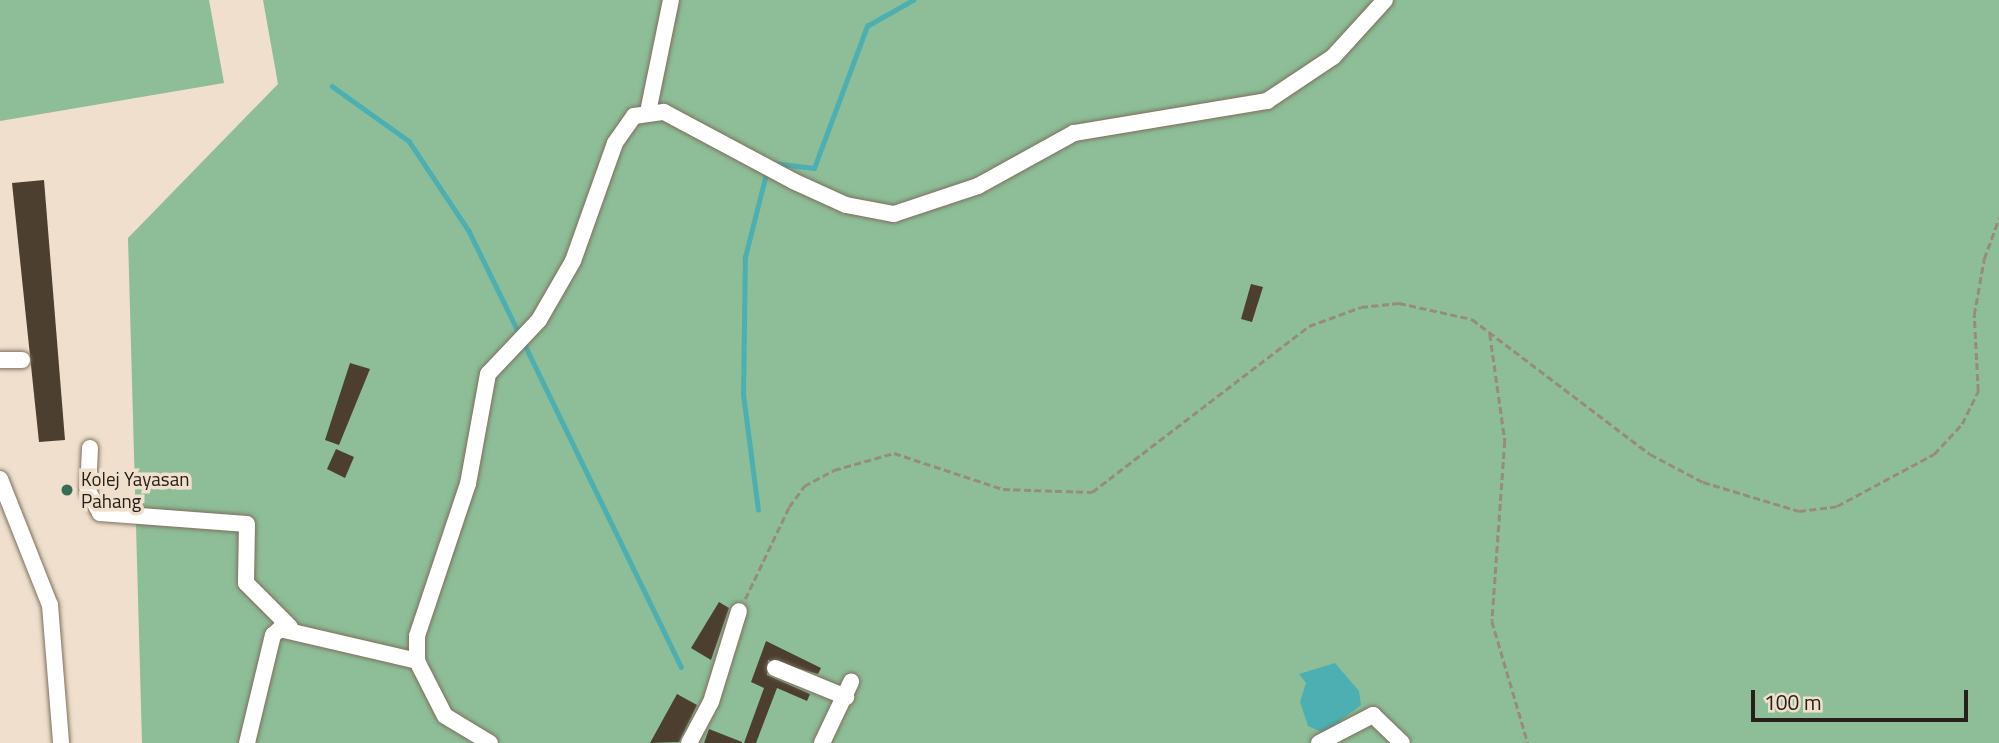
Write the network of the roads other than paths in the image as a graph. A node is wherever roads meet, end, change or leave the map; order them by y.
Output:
1 (671, 0) edge
2 (1385, 0) edge
3 (648, 112) junction
4 (0, 360) edge
5 (22, 360) dead end
6 (90, 448) dead end
7 (2, 489) edge
8 (0, 515) edge
9 (22, 533) junction
10 (740, 611) road end
11 (290, 627) junction
12 (417, 661) junction
13 (775, 668) dead end
14 (61, 743) edge
15 (247, 743) edge
16 (489, 743) edge
17 (689, 743) edge
18 (822, 743) edge
19 (1319, 743) edge
20 (1402, 743) edge

1 - 3 street
2 - 3 street
3 - 12 street
4 - 5 street
6 - 11 street
7 - 9 street
8 - 9 street
9 - 14 street
10 - 17 street
11 - 12 street
11 - 15 street
12 - 16 street
13 - 18 street
19 - 20 street

